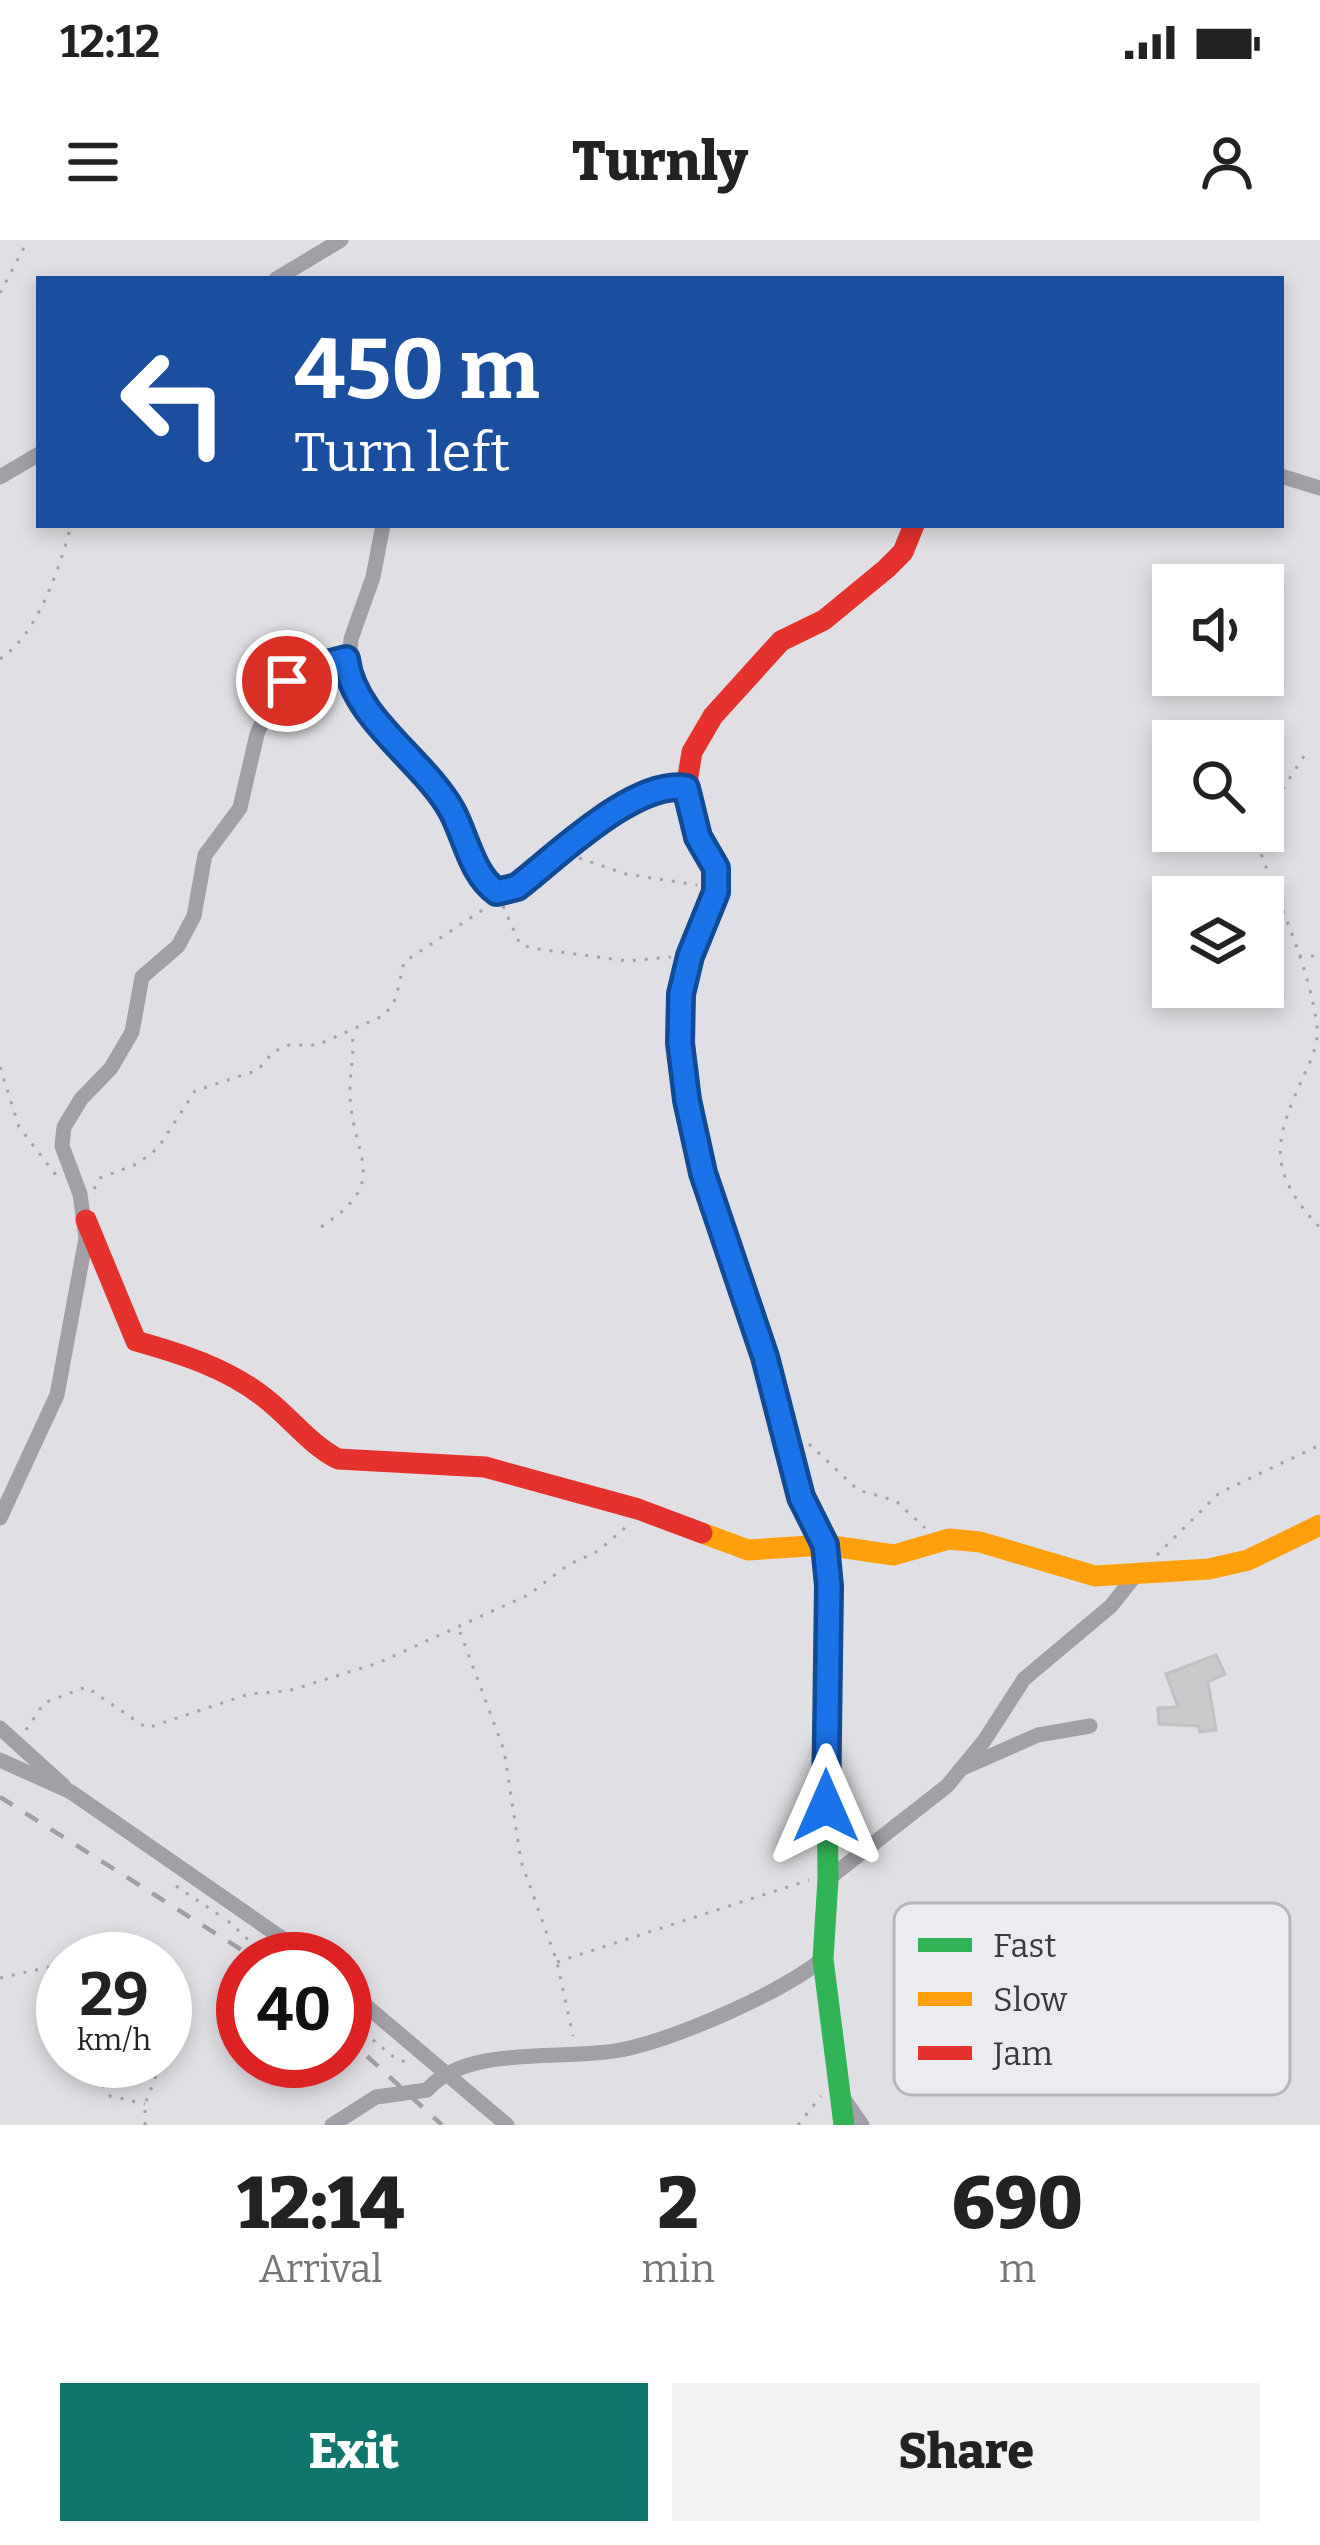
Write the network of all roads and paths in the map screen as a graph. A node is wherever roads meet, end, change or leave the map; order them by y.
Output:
1 (28, 240) edge
2 (341, 240) edge
3 (281, 276) edge
4 (0, 293) edge
5 (36, 456) edge
6 (0, 477) edge
7 (1284, 477) edge
8 (1320, 488) edge
9 (70, 528) edge
10 (382, 528) edge
11 (913, 528) edge
12 (0, 659) edge
13 (346, 659) junction
14 (1304, 757) dead end
15 (1284, 787) edge
16 (686, 788) junction
17 (1260, 852) edge
18 (555, 857) junction
19 (716, 892) junction
20 (690, 956) junction
21 (1297, 956) junction
22 (1320, 956) edge
23 (352, 1030) junction
24 (0, 1067) edge
25 (83, 1207) junction
26 (321, 1227) dead end
27 (1320, 1228) edge
28 (784, 1425) junction
29 (1320, 1445) edge
30 (643, 1510) junction
31 (0, 1518) edge
32 (1320, 1525) edge
33 (949, 1539) junction
34 (825, 1545) junction
35 (1138, 1572) junction
36 (459, 1629) junction
37 (1090, 1726) dead end
38 (0, 1728) edge
39 (19, 1742) junction
40 (0, 1760) edge
41 (961, 1769) junction
42 (71, 1792) junction
43 (828, 1876) junction
44 (226, 1920) dead end
45 (239, 1932) edge
46 (273, 1932) edge
47 (823, 1959) junction
48 (557, 1962) junction
49 (36, 1970) edge
50 (0, 1978) edge
51 (372, 2011) edge
52 (372, 2039) edge
53 (577, 2056) junction
54 (835, 2068) junction
55 (442, 2072) junction
56 (105, 2088) edge
57 (152, 2088) edge
58 (839, 2092) junction
59 (145, 2104) junction
60 (145, 2125) edge
61 (332, 2125) edge
62 (507, 2125) edge
63 (798, 2125) edge
64 (844, 2125) edge
65 (862, 2125) edge

1 - 4 path
2 - 3 street
5 - 6 street
7 - 8 street
9 - 12 path
10 - 13 street
11 - 16 street
13 - 18 street
13 - 25 street
14 - 15 path
16 - 18 street
16 - 19 street
17 - 21 path
18 - 19 path
19 - 20 street
20 - 23 path
20 - 28 street
21 - 22 path
21 - 27 path
23 - 25 path
23 - 26 path
24 - 25 path
25 - 30 street
25 - 31 street
28 - 33 path
28 - 34 street
29 - 35 path
30 - 34 street
30 - 36 path
32 - 35 street
33 - 34 street
33 - 35 street
34 - 43 street
35 - 41 street
36 - 39 path
36 - 48 path
37 - 41 street
38 - 39 street
39 - 42 street
40 - 42 street
41 - 43 street
42 - 46 street
43 - 47 street
43 - 48 path
44 - 45 path
47 - 53 street
47 - 54 street
48 - 53 path
49 - 50 path
51 - 55 street
52 - 55 path
53 - 55 street
54 - 58 street
54 - 63 path
55 - 61 street
55 - 62 street
56 - 59 path
57 - 59 path
58 - 64 street
58 - 65 street
59 - 60 path

